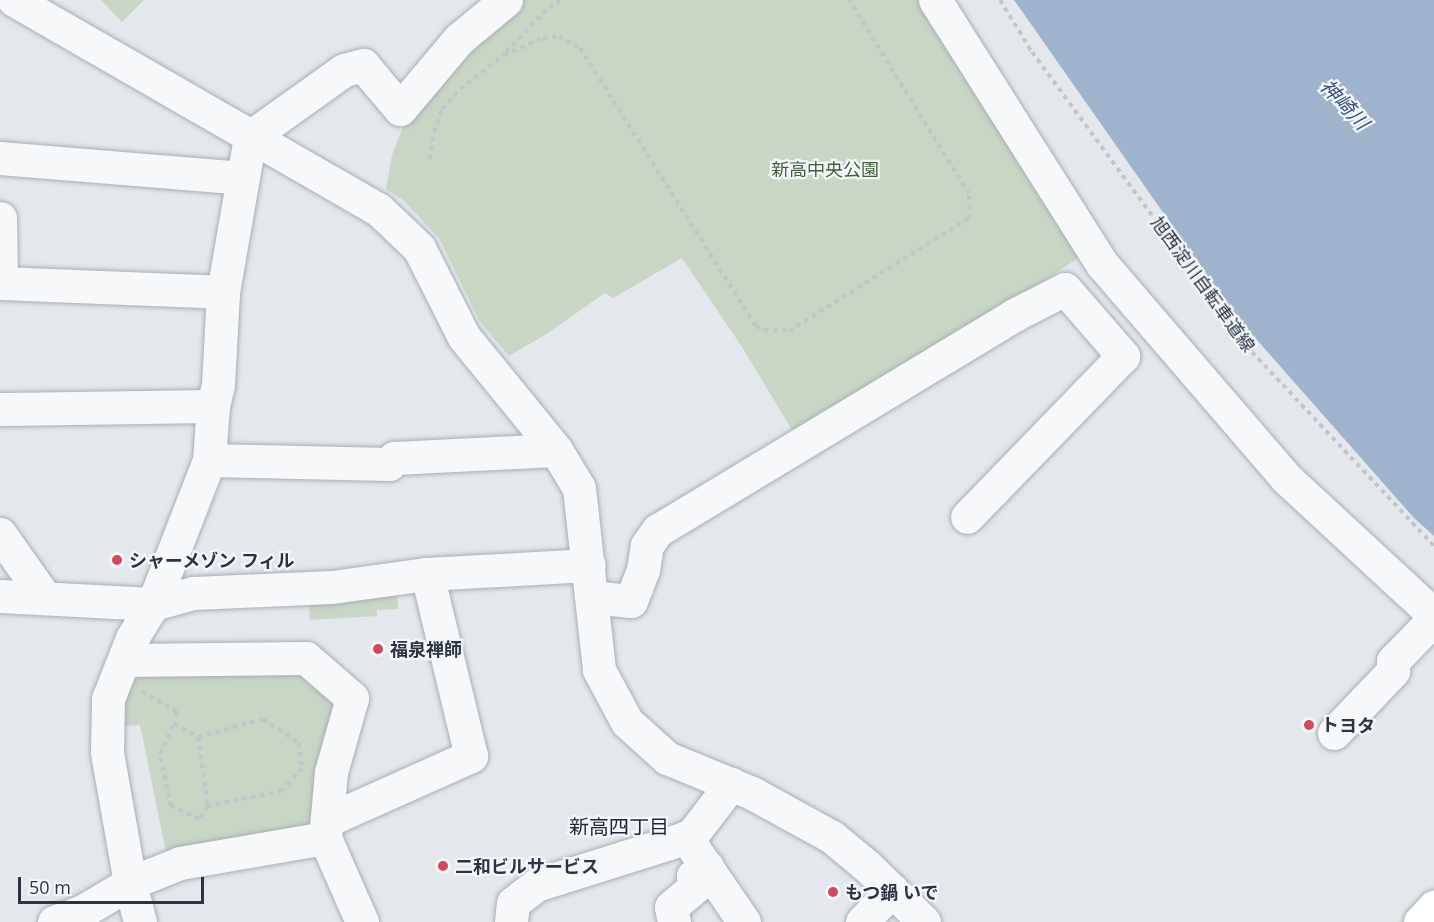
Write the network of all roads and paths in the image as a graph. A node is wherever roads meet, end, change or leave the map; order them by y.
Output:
1 (14, 0) edge
2 (560, 0) edge
3 (849, 0) edge
4 (935, 0) edge
5 (1000, 0) edge
6 (496, 3) edge
7 (504, 55) junction
8 (250, 137) junction
9 (0, 158) edge
10 (430, 159) dead end
11 (242, 178) junction
12 (0, 218) edge
13 (223, 292) junction
14 (213, 406) junction
15 (0, 409) edge
16 (556, 450) junction
17 (209, 460) junction
18 (967, 517) dead end
19 (0, 534) edge
20 (1434, 546) edge
21 (589, 565) junction
22 (427, 574) junction
23 (0, 596) edge
24 (592, 597) junction
25 (45, 598) junction
26 (153, 604) junction
27 (1434, 617) edge
28 (121, 668) junction
29 (174, 724) junction
30 (1334, 733) dead end
31 (198, 737) junction
32 (731, 784) junction
33 (208, 806) junction
34 (326, 829) junction
35 (686, 837) junction
36 (707, 867) junction
37 (130, 884) junction
38 (892, 890) junction
39 (1434, 907) edge
40 (54, 922) edge
41 (140, 922) edge
42 (362, 922) edge
43 (511, 922) edge
44 (674, 922) edge
45 (744, 922) edge
46 (862, 922) edge
47 (924, 922) edge
48 (1420, 922) edge

1 - 8 street
2 - 7 path
3 - 7 path
4 - 27 street
5 - 20 path, 旭西淀川自転車道線
6 - 8 street
7 - 10 path
8 - 11 street
8 - 16 street
9 - 11 street
11 - 13 street
12 - 13 street
13 - 14 street
14 - 15 street
14 - 17 street
16 - 17 street
16 - 21 street
17 - 26 street
18 - 24 street
19 - 25 street
21 - 22 street
21 - 24 street
22 - 26 street
22 - 34 street
23 - 25 street
24 - 32 street
25 - 26 street
26 - 28 street
27 - 30 street
28 - 29 path
28 - 34 street
28 - 37 street
29 - 31 path
29 - 33 path
31 - 33 path
31 - 33 path
32 - 35 street
32 - 38 street
34 - 37 street
34 - 42 street
35 - 36 street
35 - 43 street
36 - 44 street
36 - 45 street
37 - 40 street
37 - 41 street
38 - 46 street
38 - 47 street
39 - 48 highway

